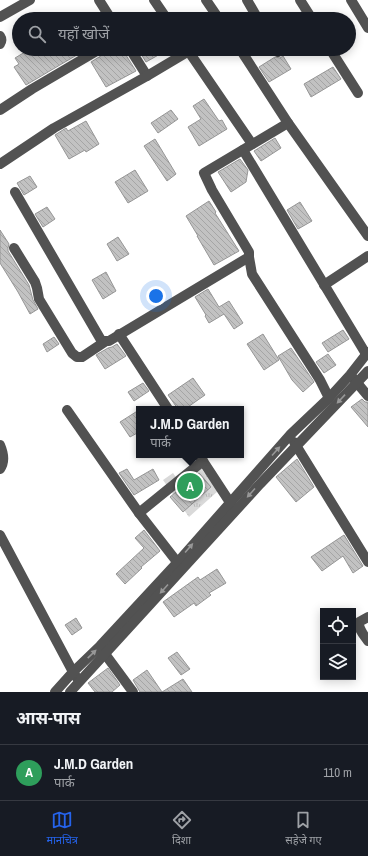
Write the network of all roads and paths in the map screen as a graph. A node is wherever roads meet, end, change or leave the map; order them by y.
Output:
1 (99, 0) edge
2 (154, 0) edge
3 (206, 0) edge
4 (247, 0) edge
5 (300, 0) edge
6 (351, 0) edge
7 (23, 2) edge
8 (107, 12) edge
9 (162, 12) edge
10 (214, 12) edge
11 (254, 12) edge
12 (305, 12) edge
13 (0, 17) edge
14 (368, 28) edge
15 (0, 36) edge
16 (0, 44) edge
17 (88, 56) edge
18 (134, 56) edge
19 (179, 56) edge
20 (192, 56) edge
21 (245, 56) edge
22 (334, 56) edge
23 (147, 76) junction
24 (358, 93) dead end
25 (0, 110) edge
26 (288, 123) junction
27 (252, 144) junction
28 (242, 150) junction
29 (0, 164) edge
30 (15, 192) dead end
31 (368, 236) edge
32 (14, 248) dead end
33 (368, 256) edge
34 (249, 257) junction
35 (324, 285) junction
36 (119, 334) junction
37 (106, 342) junction
38 (367, 353) edge
39 (368, 371) edge
40 (353, 379) junction
41 (368, 396) edge
42 (329, 398) junction
43 (166, 406) edge
44 (67, 410) dead end
45 (290, 435) junction
46 (0, 445) edge
47 (296, 446) junction
48 (201, 458) edge
49 (0, 469) edge
50 (230, 502) junction
51 (236, 511) junction
52 (139, 513) junction
53 (0, 535) edge
54 (368, 562) edge
55 (179, 566) junction
56 (368, 617) edge
57 (368, 641) edge
58 (105, 654) junction
59 (73, 672) junction
60 (80, 682) junction
61 (55, 692) edge
62 (70, 692) edge
63 (133, 692) edge

1 - 8 street
2 - 9 street
3 - 10 street
4 - 11 street
5 - 12 street
6 - 14 street
7 - 13 street
15 - 16 street
17 - 25 street
18 - 23 street
19 - 23 street
20 - 27 street
21 - 26 street
22 - 24 street
23 - 29 street
26 - 27 street
26 - 31 street
27 - 28 street
28 - 34 street
28 - 35 street
30 - 37 street
32 - 37 street
33 - 35 street
34 - 36 street
34 - 42 street
35 - 38 street
36 - 37 street
36 - 43 street
38 - 40 street
39 - 40 street
40 - 41 street
40 - 42 street
40 -> 47 street
42 - 45 street
44 - 52 street
45 - 47 street
50 -> 45 street
46 - 49 street
47 -> 51 street
47 - 54 street
48 - 50 street
48 - 52 street
50 - 51 street
55 -> 50 street
51 - 55 street
52 - 55 street
53 - 59 street
55 -> 58 street
59 -> 55 street
56 - 57 street
58 - 60 street
58 - 63 street
59 - 60 street
59 - 61 street
60 - 62 street

